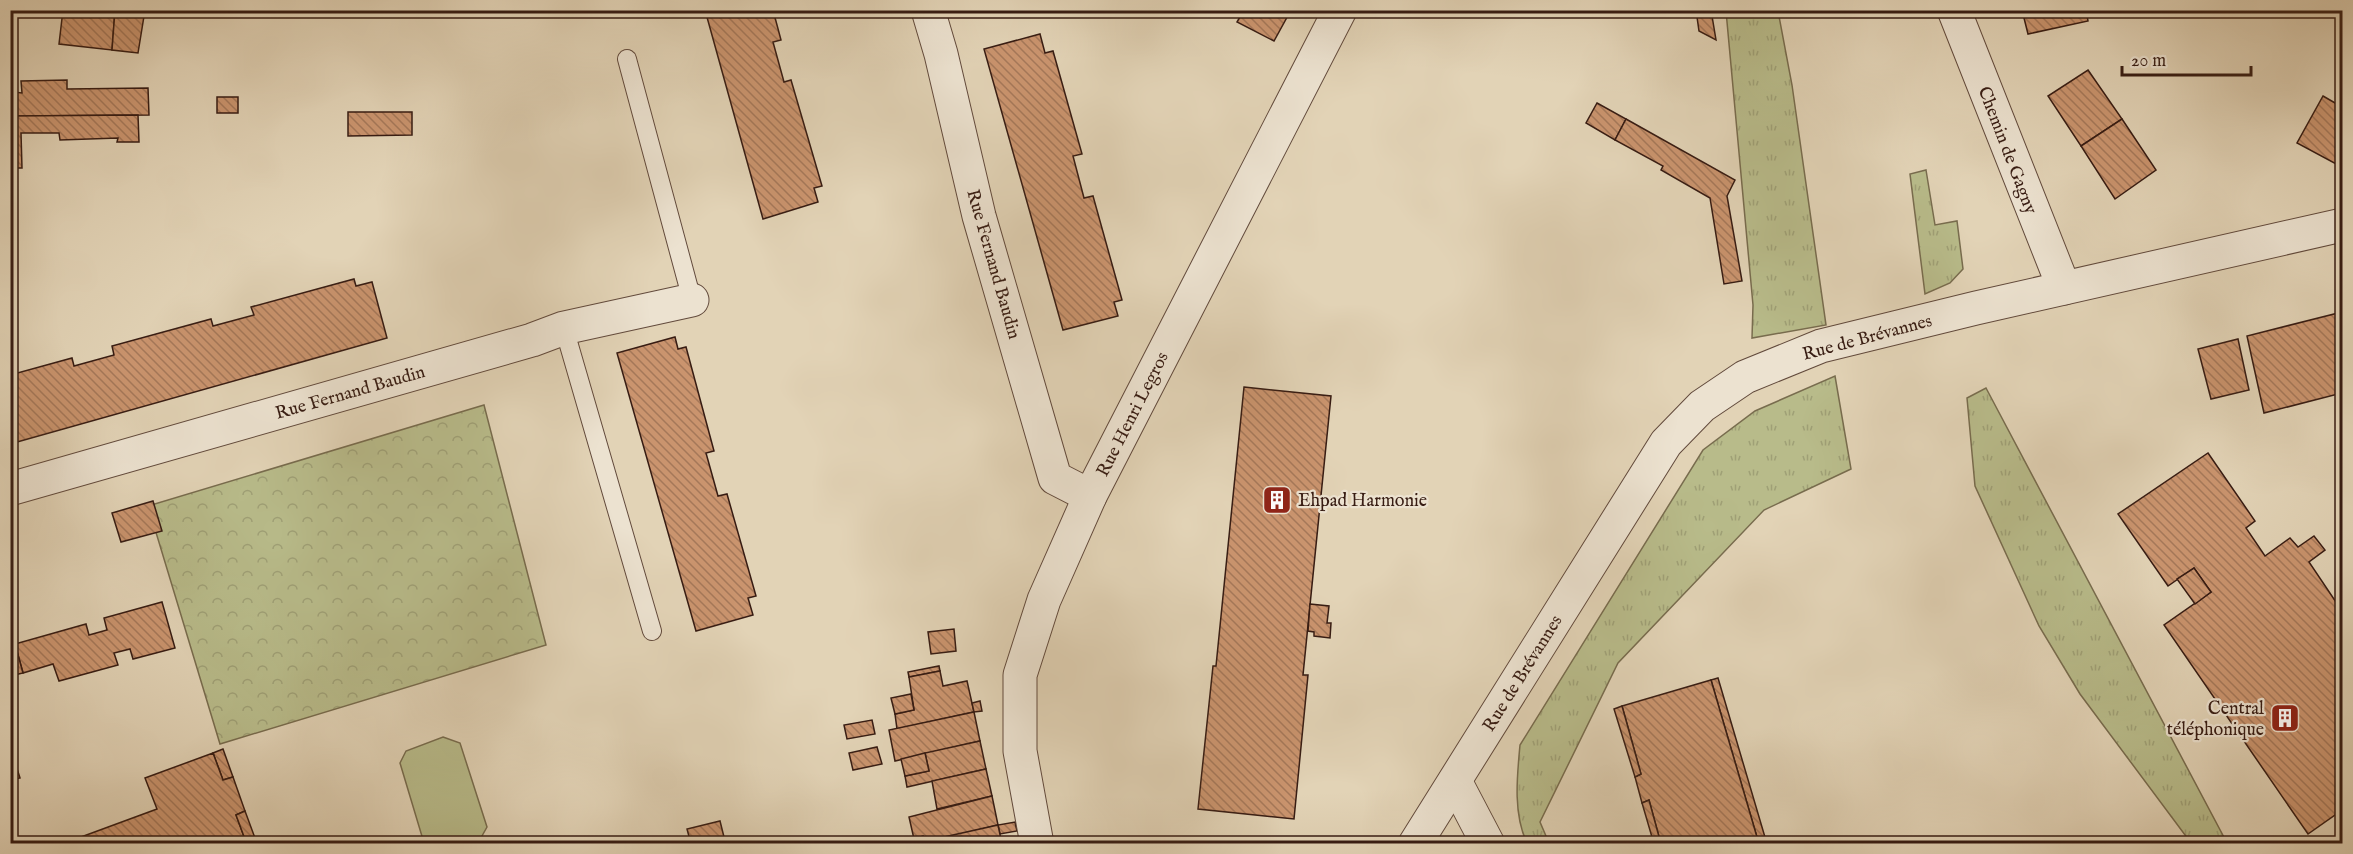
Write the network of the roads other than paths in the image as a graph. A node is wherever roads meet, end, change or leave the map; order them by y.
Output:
1 (928, 10) edge
2 (1341, 10) edge
3 (1954, 10) edge
4 (627, 59) dead end
5 (2343, 225) edge
6 (2064, 288) junction
7 (692, 300) joint
8 (564, 328) junction
9 (10, 489) edge
10 (1090, 496) junction
11 (652, 631) dead end
12 (1455, 780) junction
13 (1037, 843) edge
14 (1415, 843) edge
15 (1488, 843) edge

1 - 10 street, Rue Fernand Baudin
2 - 10 street, Rue Henri Legros
3 - 6 street, Chemin de Gagny
4 - 7 lane
5 - 6 street, Rue de Brévannes
6 - 12 street, Rue de Brévannes
7 - 8 street, Rue Fernand Baudin
8 - 9 street, Rue Fernand Baudin
8 - 11 lane
10 - 13 street, Rue Henri Legros
12 - 14 street, Rue de Brévannes
12 - 15 street

